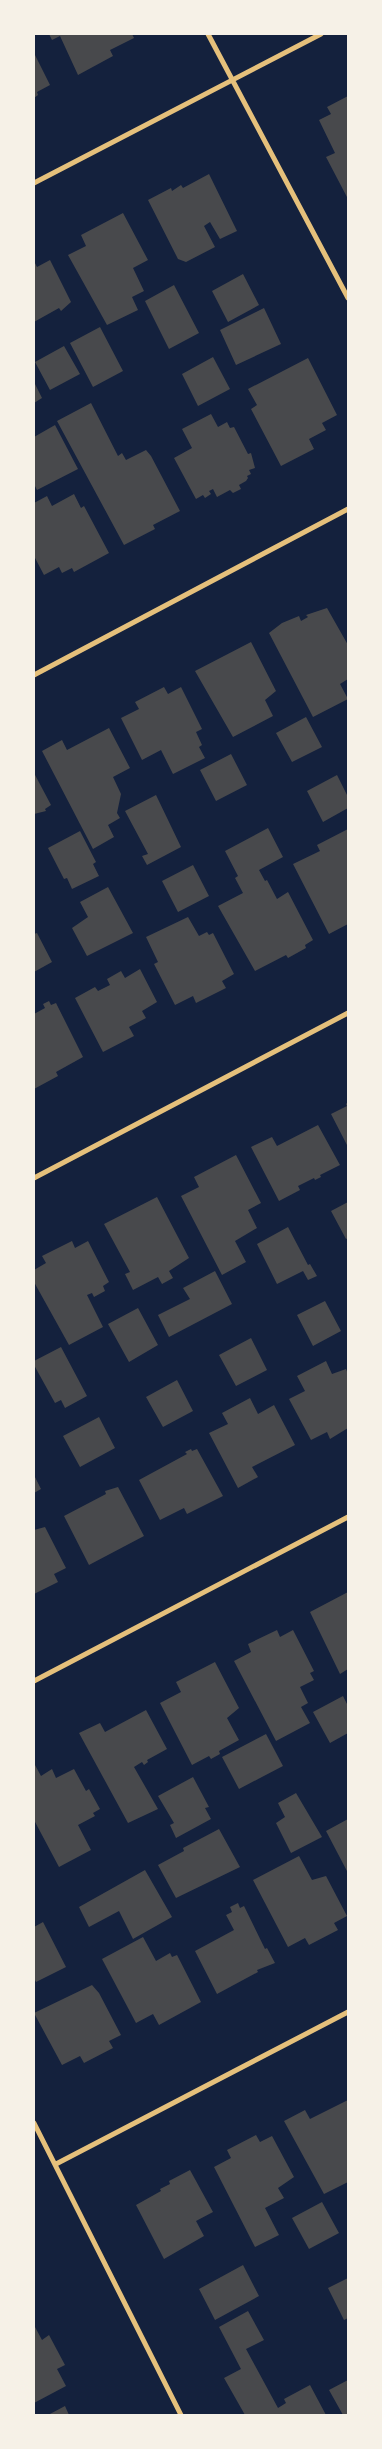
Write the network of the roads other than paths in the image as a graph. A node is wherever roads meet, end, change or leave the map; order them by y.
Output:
1 (208, 34) edge
2 (321, 34) edge
3 (232, 80) junction
4 (34, 183) edge
5 (348, 298) edge
6 (348, 509) edge
7 (34, 675) edge
8 (348, 1014) edge
9 (34, 1178) edge
10 (348, 1517) edge
11 (34, 1681) edge
12 (348, 2012) edge
13 (34, 2123) edge
14 (56, 2164) junction
15 (181, 2415) edge

1 - 3 street
2 - 3 street
3 - 4 street
3 - 5 street
6 - 7 street
8 - 9 street
10 - 11 street
12 - 14 street
13 - 14 street
14 - 15 street

